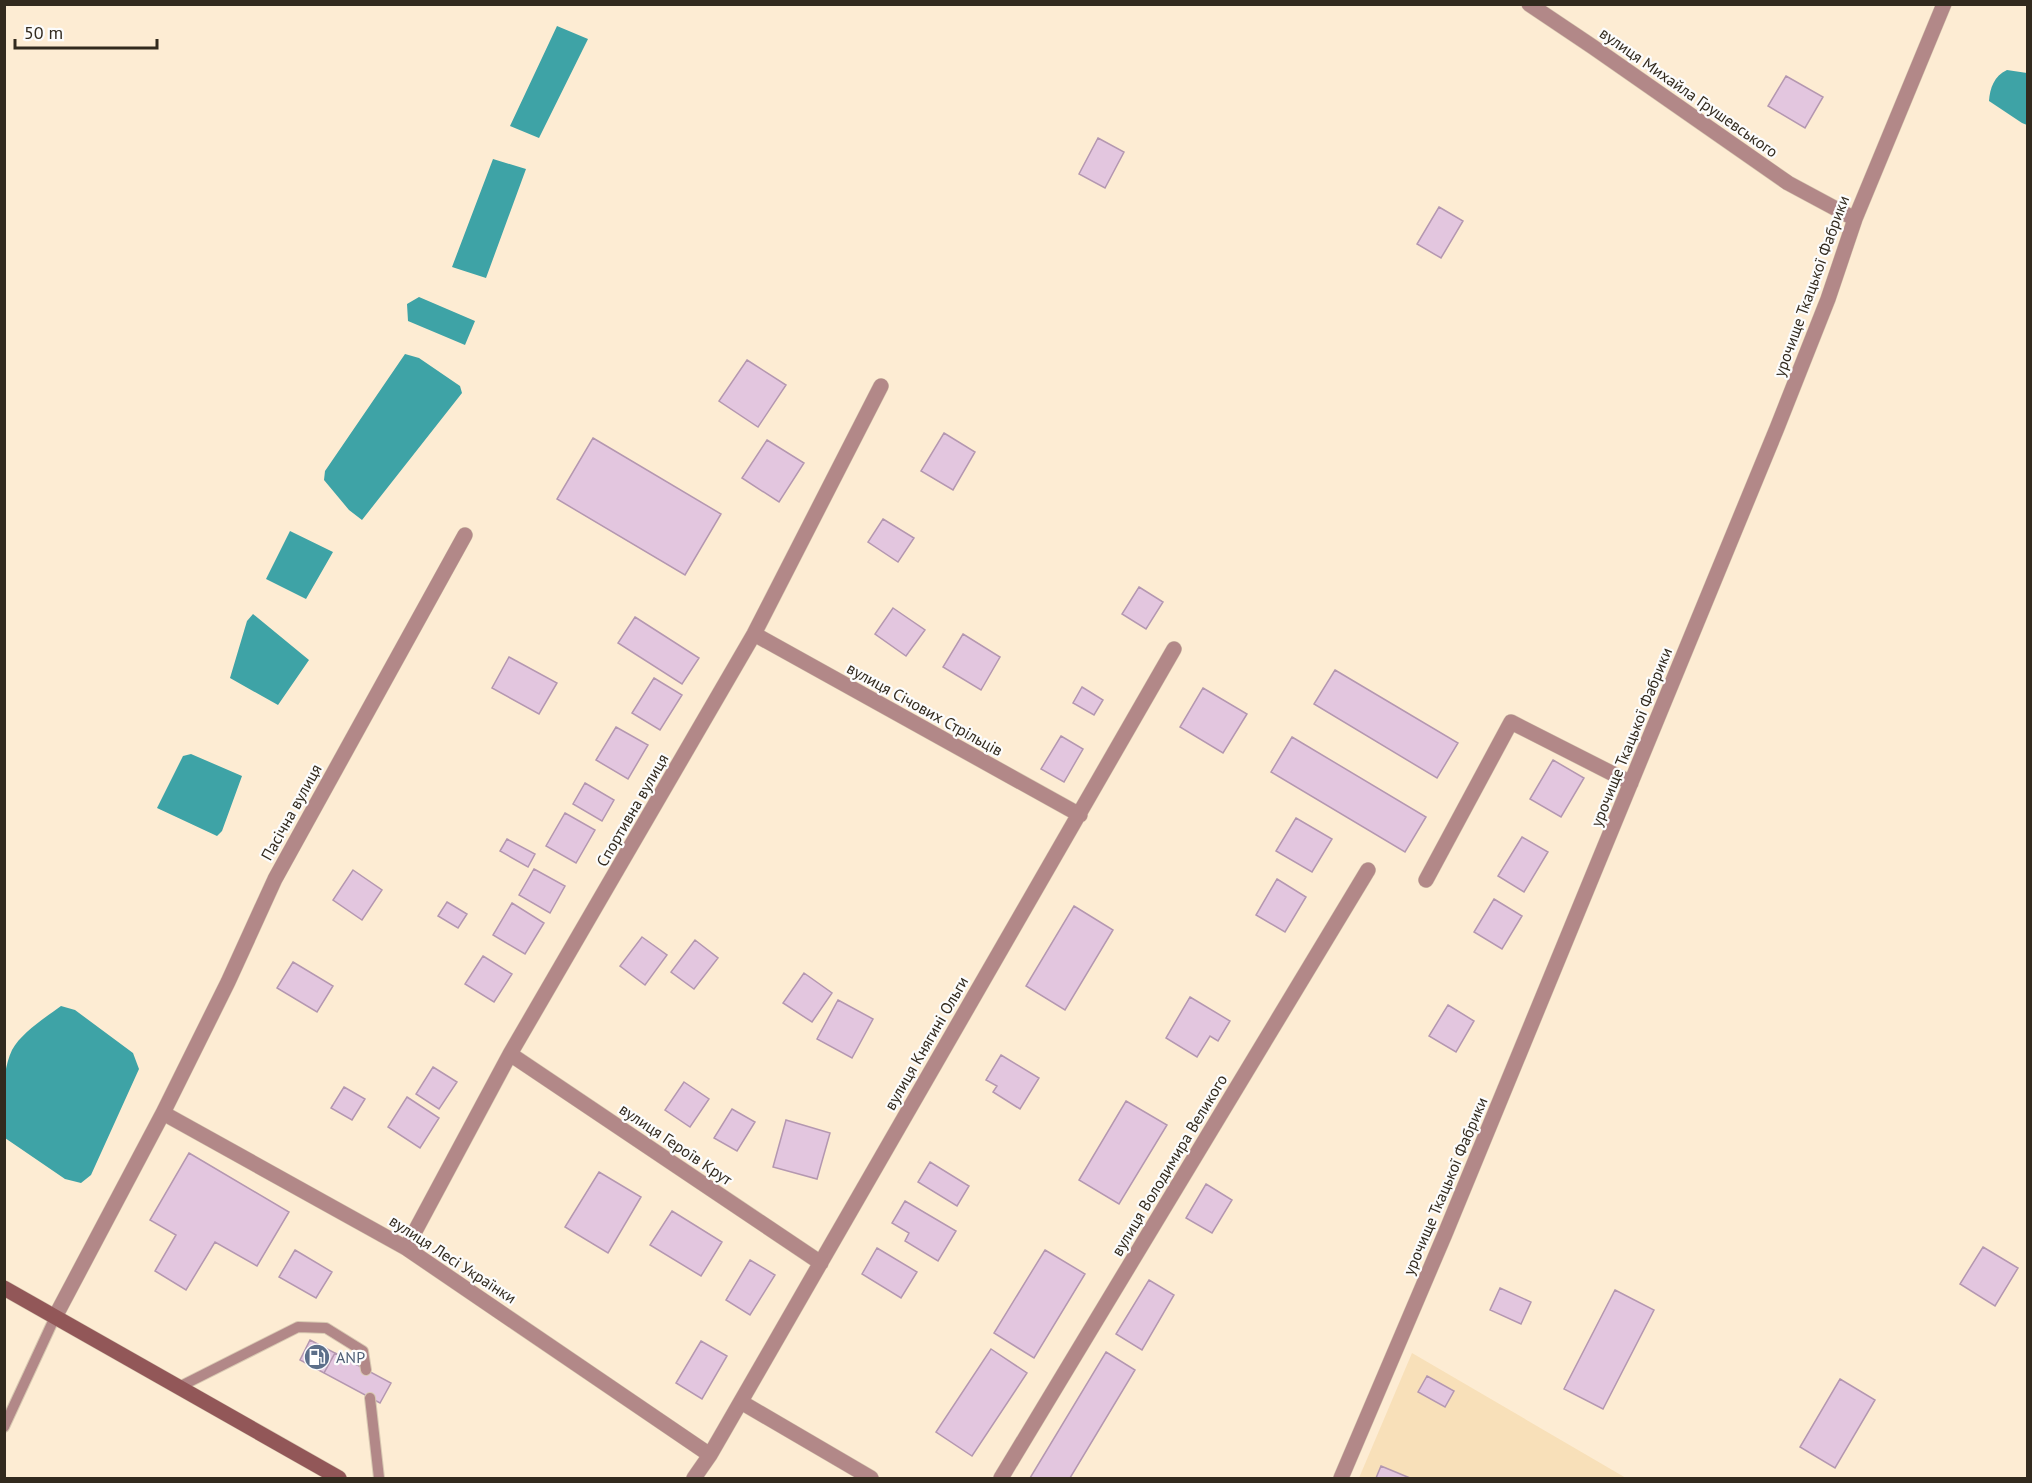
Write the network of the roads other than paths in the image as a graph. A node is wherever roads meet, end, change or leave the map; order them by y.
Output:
1 (1529, 4) edge
2 (1944, 4) edge
3 (1855, 219) junction
4 (881, 386) dead end
5 (465, 535) dead end
6 (754, 634) junction
7 (1174, 649) dead end
8 (1631, 783) junction
9 (1080, 815) junction
10 (1368, 870) dead end
11 (1426, 880) dead end
12 (510, 1054) junction
13 (163, 1113) junction
14 (406, 1248) junction
15 (821, 1263) junction
16 (4, 1288) edge
17 (55, 1317) junction
18 (366, 1370) dead end
19 (179, 1387) junction
20 (370, 1398) dead end
21 (741, 1402) junction
22 (4, 1428) edge
23 (710, 1455) junction
24 (339, 1479) edge
25 (379, 1479) edge
26 (694, 1479) edge
27 (871, 1479) edge
28 (1001, 1479) edge
29 (1341, 1479) edge

1 - 3 street, вулиця Михайла Грушевського
2 - 3 street, урочище Ткацької Фабрики
3 - 8 street, урочище Ткацької Фабрики
4 - 6 street, Спортивна вулиця
5 - 13 street, Пасічна вулиця
6 - 9 street, вулиця Січових Стрільців
6 - 12 street, Спортивна вулиця
7 - 9 street, вулиця Княгині Ольги
8 - 11 street
8 - 29 street, урочище Ткацької Фабрики
9 - 15 street, вулиця Княгині Ольги
10 - 28 street, вулиця Володимира Великого
12 - 14 street, Спортивна вулиця
12 - 15 street, вулиця Героїв Крут
13 - 14 street, вулиця Лесі Українки
13 - 17 street, Пасічна вулиця
14 - 23 street, вулиця Лесі Українки
15 - 21 street, вулиця Княгині Ольги
16 - 17 main road
17 - 19 main road
17 - 22 lane
18 - 19 lane
19 - 24 main road
20 - 25 lane
21 - 23 street, вулиця Княгині Ольги
21 - 27 street
23 - 26 street, вулиця Княгині Ольги

